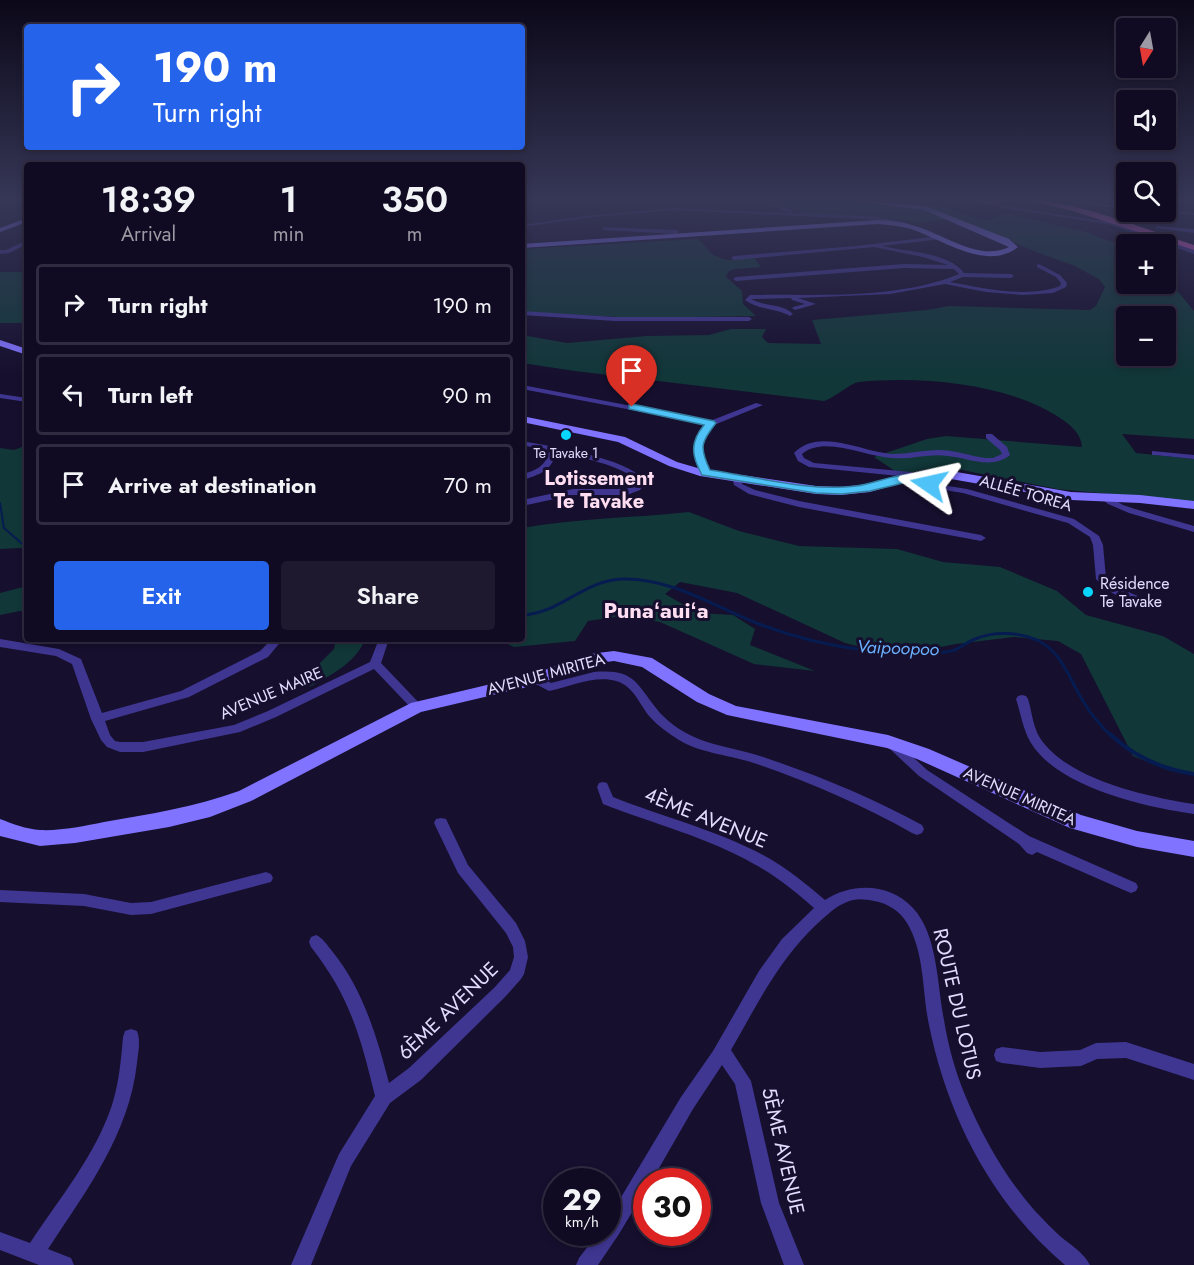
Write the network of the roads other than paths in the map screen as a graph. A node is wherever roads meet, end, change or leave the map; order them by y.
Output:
1 (934, 259) edge
2 (1039, 266) dead end
3 (957, 267) junction
4 (788, 275) junction
5 (962, 275) junction
6 (1011, 276) dead end
7 (736, 279) dead end
8 (773, 282) dead end
9 (902, 282) dead end
10 (944, 282) junction
11 (1002, 282) dead end
12 (879, 284) dead end
13 (853, 285) dead end
14 (1025, 285) dead end
15 (822, 286) dead end
16 (914, 289) junction
17 (1007, 291) junction
18 (886, 292) junction
19 (1033, 292) junction
20 (861, 293) junction
21 (829, 294) junction
22 (961, 294) dead end
23 (1016, 294) junction
24 (780, 296) junction
25 (795, 308) dead end
26 (525, 313) edge
27 (790, 314) dead end
28 (749, 319) dead end
29 (0, 343) edge
30 (24, 351) edge
31 (525, 388) edge
32 (0, 396) edge
33 (24, 400) edge
34 (759, 405) dead end
35 (525, 419) edge
36 (711, 423) junction
37 (988, 436) dead end
38 (525, 443) edge
39 (553, 448) junction
40 (1155, 453) dead end
41 (1194, 457) edge
42 (705, 472) junction
43 (525, 476) edge
44 (736, 477) junction
45 (918, 477) junction
46 (1105, 497) junction
47 (525, 502) edge
48 (1194, 505) edge
49 (1194, 529) edge
50 (981, 538) dead end
51 (1151, 605) dead end
52 (275, 642) edge
53 (383, 642) edge
54 (0, 643) edge
55 (375, 664) junction
56 (536, 679) junction
57 (1022, 699) dead end
58 (417, 707) junction
59 (97, 718) junction
60 (888, 742) junction
61 (603, 787) dead end
62 (1194, 809) edge
63 (441, 823) dead end
64 (0, 827) edge
65 (917, 829) dead end
66 (1194, 849) edge
67 (266, 878) dead end
68 (1131, 887) dead end
69 (0, 896) edge
70 (825, 908) junction
71 (316, 942) dead end
72 (131, 1037) dead end
73 (722, 1051) junction
74 (1002, 1055) dead end
75 (1194, 1072) edge
76 (384, 1097) junction
77 (0, 1240) edge
78 (35, 1252) junction
79 (63, 1265) edge
80 (301, 1265) edge
81 (586, 1265) edge
82 (794, 1265) edge
83 (1080, 1265) edge

1 - 3 street
2 - 19 street
3 - 4 street
3 - 5 street
4 - 7 street
4 - 8 street
5 - 6 street
5 - 10 street
9 - 16 street
10 - 16 street
10 - 17 street
11 - 17 street
12 - 18 street
13 - 20 street
14 - 19 street
15 - 21 street
16 - 18 street
17 - 23 street
18 - 20 street
19 - 23 street
20 - 21 street
21 - 24 street
22 - 23 street
24 - 25 street
24 - 27 street
26 - 28 street
29 - 30 main road
31 - 36 street
32 - 33 street
34 - 36 street
35 - 42 main road
36 - 42 street
37 - 45 street
38 - 39 street
39 - 43 street
39 - 47 street
40 - 41 street
42 - 44 main road
44 - 45 main road
44 - 50 street
45 - 46 main road
45 - 51 street, ALLÉE TOREA
46 - 48 main road
46 - 49 street
52 - 59 street, AVENUE MAIRE
53 - 55 street
54 - 59 street, AVENUE MAIRE
55 - 58 street
55 - 59 street, AVENUE MAIRE
56 - 58 main road, AVENUE MIRITEA
56 - 60 main road, AVENUE MIRITEA
56 - 65 street
57 - 62 street
58 - 64 main road, AVENUE MIRITEA
60 - 66 main road, AVENUE MIRITEA
60 - 68 street
61 - 70 street, 4ÈME AVENUE
63 - 76 street, 6ÈME AVENUE
67 - 69 street
70 - 73 street, ROUTE DU LOTUS
70 - 83 street, ROUTE DU LOTUS
71 - 76 street
72 - 78 street
73 - 81 street, ROUTE DU LOTUS
73 - 82 street, 5ÈME AVENUE
74 - 75 street
76 - 80 street
77 - 78 street
78 - 79 street

